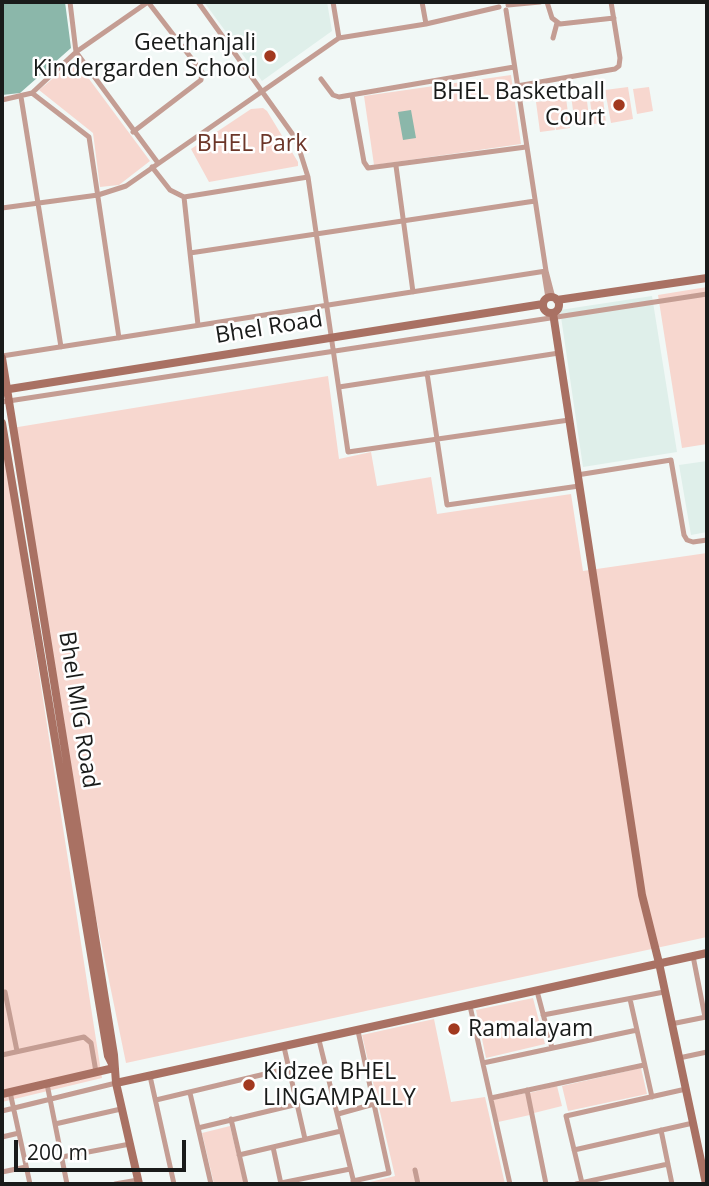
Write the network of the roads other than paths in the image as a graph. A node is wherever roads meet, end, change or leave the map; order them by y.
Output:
1 (70, 2) edge
2 (148, 2) edge
3 (198, 2) edge
4 (333, 2) edge
5 (422, 2) edge
6 (481, 2) edge
7 (540, 2) edge
8 (547, 2) edge
9 (611, 2) edge
10 (504, 5) edge
11 (482, 11) junction
12 (614, 18) junction
13 (557, 23) junction
14 (426, 24) junction
15 (339, 38) junction
16 (553, 38) dead end
17 (76, 52) junction
18 (514, 67) junction
19 (321, 79) dead end
20 (517, 86) junction
21 (263, 91) junction
22 (32, 93) junction
23 (352, 95) junction
24 (22, 97) junction
25 (2, 100) edge
26 (133, 132) junction
27 (526, 147) junction
28 (155, 165) junction
29 (396, 166) junction
30 (309, 177) junction
31 (98, 195) junction
32 (184, 197) junction
33 (535, 201) junction
34 (39, 202) junction
35 (2, 208) edge
36 (403, 221) junction
37 (316, 234) junction
38 (190, 253) junction
39 (546, 271) junction
40 (707, 278) edge
41 (413, 292) junction
42 (707, 295) edge
43 (550, 300) junction
44 (328, 305) junction
45 (553, 315) junction
46 (198, 325) junction
47 (119, 338) junction
48 (332, 338) junction
49 (61, 347) junction
50 (334, 352) junction
51 (559, 353) junction
52 (2, 357) edge
53 (427, 373) junction
54 (339, 387) junction
55 (4, 389) edge
56 (5, 402) edge
57 (569, 420) junction
58 (2, 423) edge
59 (437, 439) junction
60 (577, 475) junction
61 (579, 486) junction
62 (707, 540) edge
63 (707, 953) edge
64 (693, 956) junction
65 (659, 964) junction
66 (707, 981) edge
67 (699, 983) junction
68 (537, 991) junction
69 (5, 992) dead end
70 (664, 992) junction
71 (630, 999) junction
72 (471, 1006) junction
73 (543, 1015) junction
74 (706, 1017) edge
75 (671, 1024) junction
76 (637, 1030) junction
77 (358, 1031) junction
78 (319, 1040) junction
79 (284, 1046) junction
80 (552, 1048) junction
81 (17, 1052) junction
82 (707, 1052) edge
83 (2, 1055) edge
84 (679, 1058) junction
85 (483, 1063) junction
86 (644, 1065) junction
87 (114, 1068) junction
88 (290, 1068) junction
89 (96, 1072) junction
90 (150, 1076) junction
91 (116, 1083) junction
92 (47, 1084) junction
93 (686, 1089) junction
94 (527, 1090) junction
95 (6, 1093) edge
96 (190, 1093) junction
97 (652, 1097) junction
98 (491, 1098) junction
99 (51, 1100) junction
100 (156, 1100) junction
101 (298, 1104) junction
102 (374, 1104) junction
103 (13, 1108) junction
104 (121, 1109) junction
105 (2, 1111) edge
106 (338, 1114) junction
107 (231, 1119) junction
108 (693, 1123) junction
109 (55, 1124) junction
110 (198, 1128) junction
111 (661, 1130) junction
112 (341, 1131) junction
113 (19, 1133) junction
114 (2, 1137) edge
115 (305, 1139) junction
116 (130, 1144) junction
117 (273, 1147) junction
118 (574, 1150) junction
119 (239, 1155) junction
120 (704, 1156) edge
121 (62, 1157) junction
122 (668, 1164) junction
123 (26, 1167) junction
124 (350, 1169) junction
125 (415, 1170) dead end
126 (2, 1172) edge
127 (316, 1177) junction
128 (139, 1182) edge
129 (354, 1183) edge
130 (30, 1184) edge
131 (67, 1184) edge
132 (115, 1184) edge
133 (174, 1184) edge
134 (211, 1184) edge
135 (246, 1184) edge
136 (281, 1184) edge
137 (317, 1184) edge
138 (418, 1184) edge
139 (510, 1184) edge
140 (546, 1184) edge
141 (579, 1184) edge
142 (672, 1184) edge
143 (706, 1184) edge

1 - 17 street
2 - 17 street
2 - 26 street
3 - 21 street
4 - 15 street
5 - 14 street
6 - 11 street
7 - 10 street
8 - 13 street
9 - 12 street
10 - 11 street
10 - 18 street
11 - 14 street
12 - 13 street
12 - 20 street
13 - 16 street
14 - 15 street
15 - 21 street
17 - 22 street
17 - 26 street
18 - 20 street
18 - 23 street
19 - 23 street
20 - 27 street
21 - 28 street
21 - 30 street
22 - 24 street
22 - 31 street
23 - 29 street
24 - 25 street
24 - 34 street
26 - 28 street
27 - 29 street
27 - 33 street
28 - 31 street
28 - 32 street
29 - 36 street
30 - 32 street
30 - 37 street
31 - 34 street
31 - 47 street
32 - 38 street
33 - 36 street
33 - 39 street
34 - 35 street
34 - 49 street
36 - 37 street
36 - 41 street
37 - 38 street
37 - 44 street
38 - 46 street
39 - 41 street
39 - 43 street
40 - 43 street, Bhel Road
41 - 44 street
42 - 45 street
43 - 45 street
43 - 45 street
43 - 48 street, Bhel Road
44 - 46 street
44 - 48 street
45 - 50 street
45 - 51 street
46 - 47 street
47 - 49 street
48 - 50 street
48 - 55 street, Bhel Road
49 - 52 street
50 - 54 street
50 - 56 street
51 - 53 street
51 - 57 street
52 - 55 street, Bhel MIG Road
53 - 54 street
53 - 59 street
54 - 59 street
55 - 56 street, Bhel MIG Road
56 - 87 street, Bhel MIG Road
57 - 59 street
57 - 60 street
58 - 87 street, Bhel MIG Road
59 - 61 street
60 - 61 street
60 - 62 street
61 - 65 street
63 - 64 street
64 - 65 street
64 - 67 street
65 - 68 street
65 - 70 street
66 - 67 street
67 - 74 street
68 - 72 street
68 - 73 street
69 - 81 street
70 - 71 street
70 - 75 street
71 - 73 street
71 - 76 street
72 - 77 street
72 - 85 street
73 - 80 street
74 - 75 street
75 - 84 street
76 - 80 street
76 - 86 street
77 - 78 street
77 - 102 street
78 - 79 street
78 - 106 street
79 - 88 street
79 - 90 street
80 - 85 street
81 - 83 street
81 - 89 street
82 - 84 street
84 - 93 street
85 - 98 street
86 - 94 street
86 - 97 street
87 - 89 street
87 - 91 street, Bhel MIG Road
88 - 96 street
88 - 101 street
89 - 92 street
90 - 91 street
90 - 100 street
91 - 99 street
91 - 104 street, Bhel MIG Road
92 - 95 street
92 - 99 street
93 - 97 street
93 - 108 street
94 - 98 street
94 - 140 street
95 - 103 street
96 - 100 street
96 - 110 street
97 - 118 street
98 - 139 street
99 - 103 street
99 - 109 street
100 - 133 street
101 - 107 street
101 - 115 street
102 - 106 street
102 - 129 street
103 - 105 street
103 - 113 street
104 - 109 street
104 - 116 street, Bhel MIG Road
106 - 112 street
107 - 110 street
107 - 119 street
108 - 111 street
108 - 120 street
109 - 121 street
110 - 134 street
111 - 118 street
111 - 122 street
112 - 115 street
112 - 124 street
113 - 114 street
113 - 123 street
115 - 117 street
116 - 121 street
116 - 128 street, Bhel MIG Road
117 - 119 street
117 - 136 street
118 - 141 street
119 - 135 street
120 - 143 street
121 - 131 street
122 - 141 street
122 - 142 street
123 - 126 street
123 - 130 street
124 - 127 street
124 - 129 street
125 - 138 street
127 - 136 street
127 - 137 street
128 - 132 street

